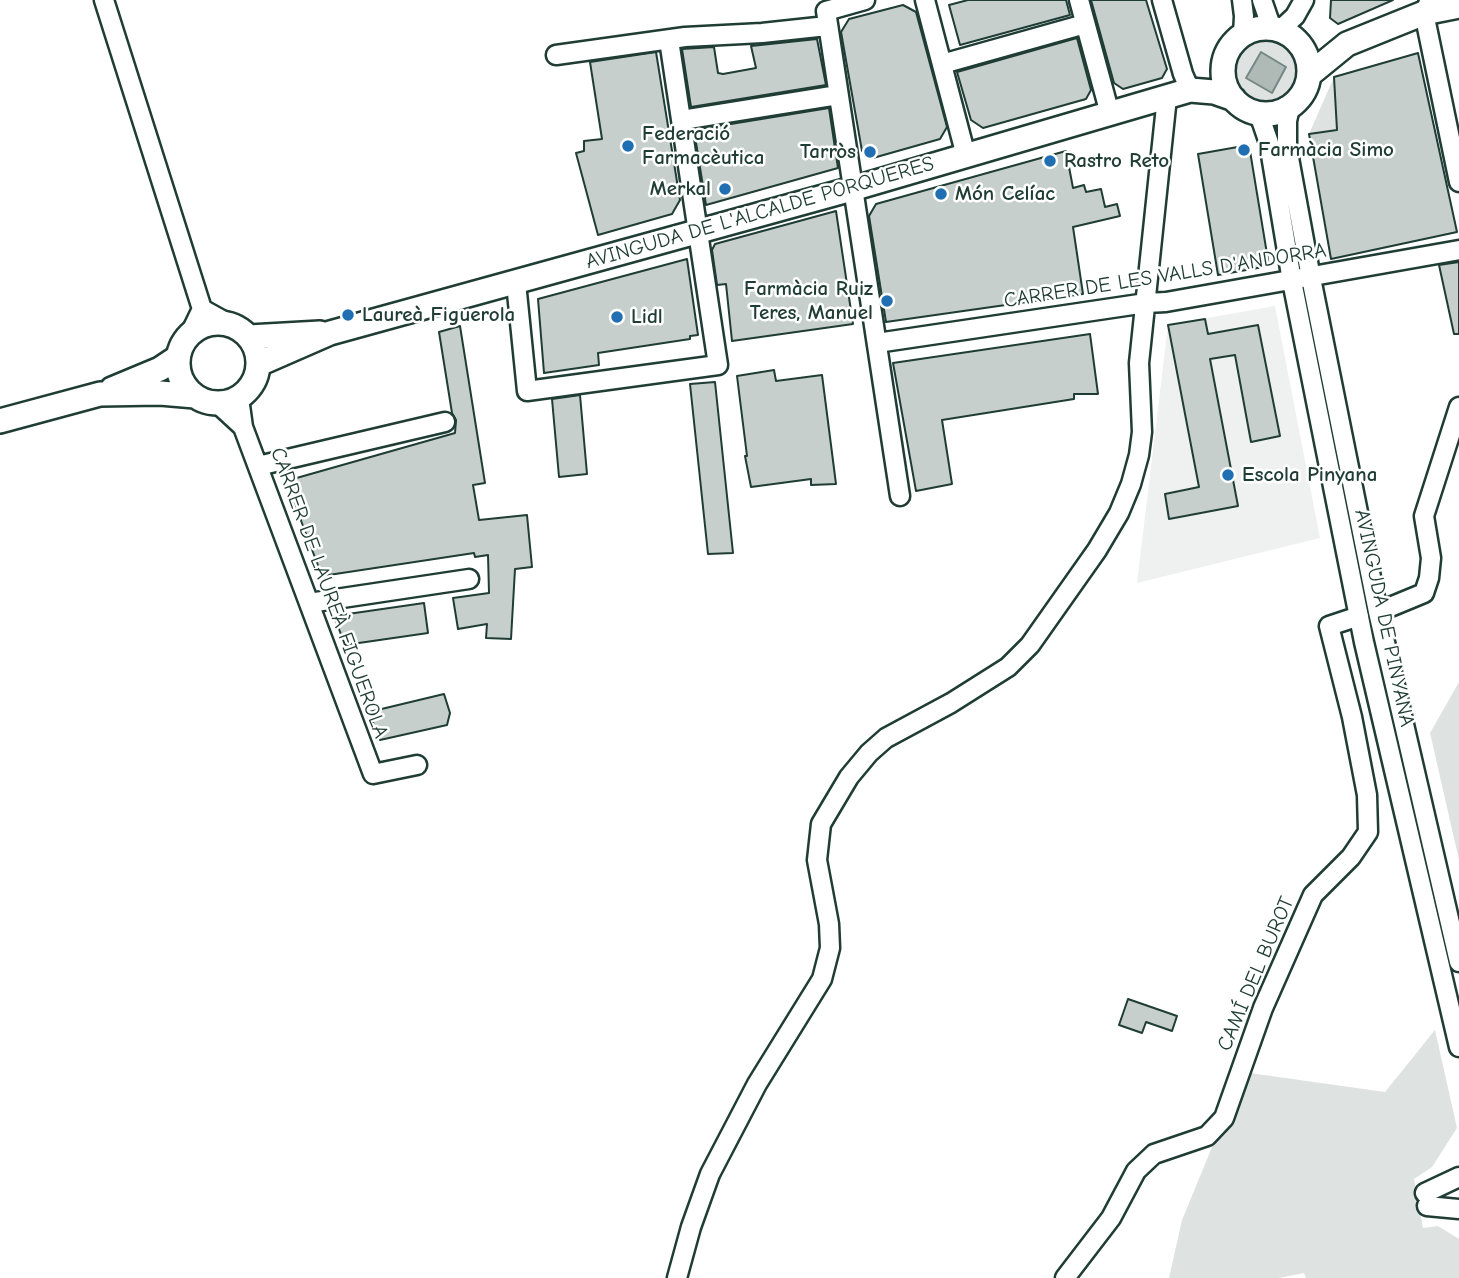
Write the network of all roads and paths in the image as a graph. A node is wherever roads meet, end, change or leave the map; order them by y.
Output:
1 (104, 0) edge
2 (866, 0) edge
3 (925, 0) edge
4 (1079, 0) edge
5 (1162, 0) edge
6 (1241, 0) edge
7 (1262, 0) edge
8 (1304, 0) edge
9 (1459, 6) edge
10 (1427, 7) edge
11 (827, 19) junction
12 (1085, 24) junction
13 (1283, 34) junction
14 (1243, 36) junction
15 (669, 40) junction
16 (1347, 44) junction
17 (556, 55) dead end
18 (1225, 61) junction
19 (942, 64) junction
20 (1309, 75) junction
21 (1190, 90) junction
22 (838, 95) junction
23 (1167, 97) junction
24 (1234, 99) junction
25 (1290, 107) junction
26 (1110, 114) junction
27 (1259, 114) junction
28 (682, 120) junction
29 (1454, 128) edge
30 (966, 156) junction
31 (1459, 181) edge
32 (852, 189) junction
33 (699, 230) junction
34 (1459, 250) edge
35 (1311, 278) junction
36 (1292, 281) junction
37 (516, 283) junction
38 (1146, 303) junction
39 (202, 309) junction
40 (240, 331) junction
41 (330, 333) junction
42 (190, 334) junction
43 (877, 343) junction
44 (178, 357) junction
45 (259, 364) junction
46 (100, 394) junction
47 (195, 396) junction
48 (228, 401) junction
49 (1459, 407) edge
50 (0, 421) edge
51 (445, 422) dead end
52 (258, 466) junction
53 (900, 496) dead end
54 (469, 579) dead end
55 (309, 603) junction
56 (1378, 612) junction
57 (1359, 616) junction
58 (417, 765) dead end
59 (1459, 962) edge
60 (1459, 1047) edge
61 (1459, 1178) edge
62 (1459, 1191) edge
63 (1459, 1209) edge
64 (677, 1278) edge
65 (1065, 1278) edge

1 - 39 street
2 - 11 street
3 - 19 street
4 - 12 street
5 - 21 street
6 - 14 street
7 - 13 street
8 - 13 street
9 - 10 main road
10 - 16 main road
10 - 29 street
11 - 15 street
11 - 22 street
12 - 19 street
12 - 26 street
13 - 14 main road
13 - 16 main road
13 - 20 main road
14 - 18 main road
15 - 17 street
15 - 28 street
16 - 20 main road
18 - 21 main road, AVINGUDA DE L'ALCALDE PORQUERES
18 - 24 main road
19 - 30 street
20 - 25 main road
21 - 23 main road, AVINGUDA DE L'ALCALDE PORQUERES
21 - 24 main road, AVINGUDA DE L'ALCALDE PORQUERES
22 - 28 street
22 - 32 street
23 - 26 main road, AVINGUDA DE L'ALCALDE PORQUERES
23 - 38 street
24 - 27 main road
25 - 27 main road
25 - 35 street, AVINGUDA DE PINYANA
26 - 30 main road, AVINGUDA DE L'ALCALDE PORQUERES
27 - 36 street, AVINGUDA DE PINYANA
28 - 33 street
29 - 31 street
30 - 32 main road, AVINGUDA DE L'ALCALDE PORQUERES
32 - 33 main road, AVINGUDA DE L'ALCALDE PORQUERES
32 - 43 street
33 - 37 main road, AVINGUDA DE L'ALCALDE PORQUERES
33 - 37 street
34 - 35 street, CARRER DE LES VALLS D'ANDORRA
35 - 36 street, CARRER DE LES VALLS D'ANDORRA
35 - 56 street, AVINGUDA DE PINYANA
36 - 38 street, CARRER DE LES VALLS D'ANDORRA
36 - 57 street, AVINGUDA DE PINYANA
37 - 41 main road, AVINGUDA DE L'ALCALDE PORQUERES
38 - 43 street, CARRER DE LES VALLS D'ANDORRA
38 - 64 street
39 - 40 street
39 - 42 street
40 - 41 main road
40 - 42 main road
40 - 45 main road
41 - 45 main road
42 - 44 main road
43 - 53 street
44 - 46 main road
44 - 47 main road
45 - 48 main road
46 - 47 main road
46 - 50 main road
47 - 48 main road
48 - 52 street, CARRER DE LAUREÀ FIGUEROLA
49 - 56 street
51 - 52 street
52 - 55 street, CARRER DE LAUREÀ FIGUEROLA
54 - 55 street
55 - 58 street, CARRER DE LAUREÀ FIGUEROLA
56 - 59 street, AVINGUDA DE PINYANA
57 - 60 street, AVINGUDA DE PINYANA
57 - 65 street, CAMÍ DEL BUROT
61 - 62 street
61 - 63 street

